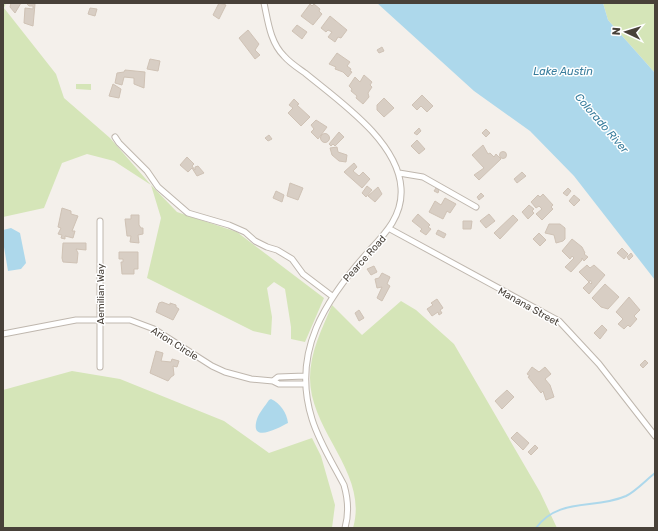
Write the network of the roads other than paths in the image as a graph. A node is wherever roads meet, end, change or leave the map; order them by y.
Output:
1 (264, 3) edge
2 (115, 137) dead end
3 (399, 173) junction
4 (476, 207) dead end
5 (100, 221) dead end
6 (390, 229) junction
7 (332, 296) junction
8 (100, 320) junction
9 (3, 334) edge
10 (100, 367) dead end
11 (305, 376) junction
12 (273, 381) junction
13 (305, 384) junction
14 (655, 436) edge
15 (345, 528) edge

1 - 3 street, Pearce Road
2 - 7 street
3 - 4 street
3 - 6 street, Pearce Road
5 - 8 street, Aemilian Way
6 - 7 street, Pearce Road
6 - 14 street, Manana Street
7 - 11 street, Pearce Road
8 - 9 street, Arion Circle
8 - 10 street, Aemilian Way
8 - 12 street, Arion Circle
11 - 12 street, Arion Circle
11 - 13 street, Pearce Road
12 - 13 street, Arion Circle
13 - 15 street, Pearce Road

